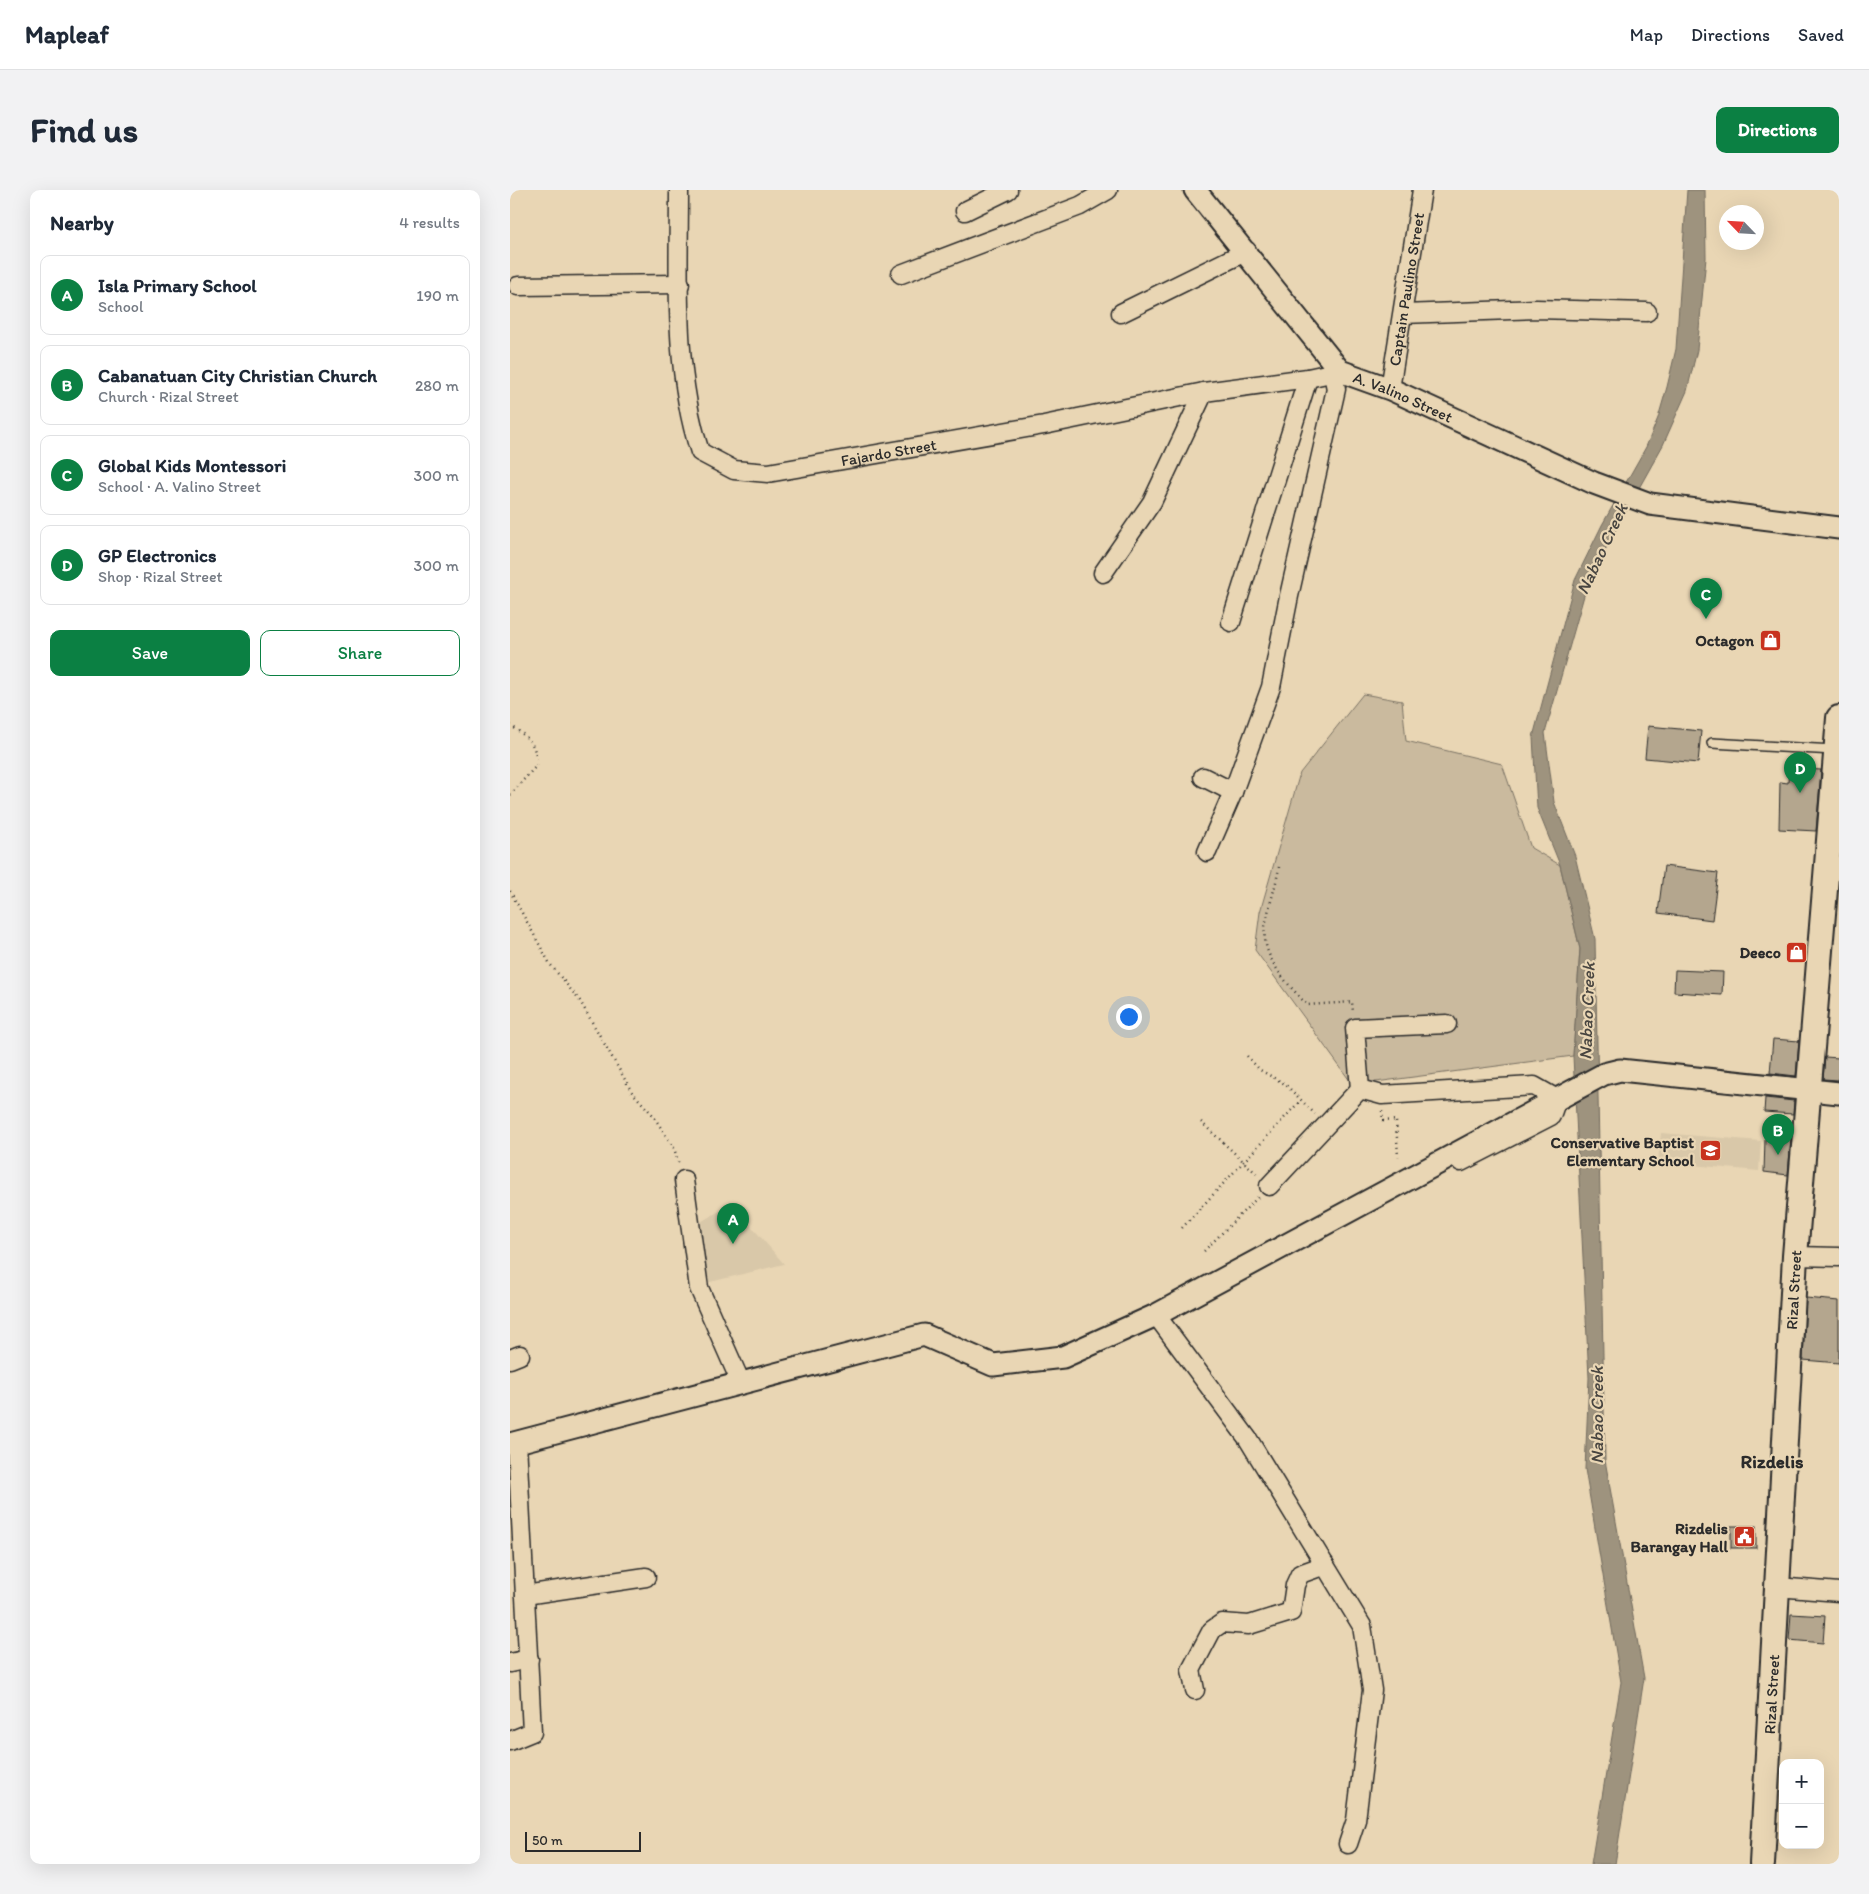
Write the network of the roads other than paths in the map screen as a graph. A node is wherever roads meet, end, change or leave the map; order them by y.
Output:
1 (679, 190) edge
2 (1008, 190) edge
3 (1108, 190) edge
4 (1195, 190) edge
5 (1422, 190) edge
6 (965, 211) dead end
7 (1246, 251) junction
8 (901, 274) dead end
9 (680, 284) junction
10 (518, 286) dead end
11 (1647, 312) dead end
12 (1121, 313) dead end
13 (1402, 314) junction
14 (1337, 372) junction
15 (1308, 378) junction
16 (1390, 389) junction
17 (1204, 392) junction
18 (1839, 528) edge
19 (1103, 573) dead end
20 (1231, 622) dead end
21 (1838, 733) edge
22 (1712, 743) dead end
23 (1203, 777) dead end
24 (1233, 792) junction
25 (1207, 852) dead end
26 (1447, 1024) dead end
27 (1360, 1089) junction
28 (1809, 1091) junction
29 (1839, 1093) edge
30 (1564, 1095) junction
31 (684, 1180) road end
32 (1423, 1182) dead end
33 (1269, 1186) road end
34 (1795, 1256) junction
35 (1839, 1258) edge
36 (1156, 1314) junction
37 (741, 1383) junction
38 (514, 1443) edge
39 (1325, 1565) junction
40 (646, 1577) dead end
41 (1777, 1587) junction
42 (1839, 1592) edge
43 (525, 1595) junction
44 (529, 1659) junction
45 (510, 1663) edge
46 (1195, 1690) dead end
47 (510, 1740) edge
48 (1348, 1844) dead end
49 (1762, 1864) edge

1 - 9 street, Fajardo Street
2 - 6 street
3 - 8 street
4 - 7 street, A. Valino Street
5 - 13 street, Captain Paulino Street
7 - 12 street
7 - 14 street, A. Valino Street
9 - 10 street
9 - 17 street, Fajardo Street
11 - 13 street
13 - 16 street, Captain Paulino Street
14 - 15 street, Fajardo Street
14 - 16 street, A. Valino Street
14 - 24 street
15 - 17 street, Fajardo Street
15 - 20 street
16 - 18 street, A. Valino Street
17 - 19 street
21 - 22 lane
21 - 28 main road, Rizal Street
23 - 24 street
24 - 25 street
26 - 27 street
27 - 30 street
27 - 33 street
28 - 29 street
28 - 30 street
28 - 34 main road, Rizal Street
30 - 32 street
30 - 36 street
31 - 37 street
34 - 35 street
34 - 41 main road, Rizal Street
36 - 37 street
36 - 39 street
37 - 38 street
38 - 43 street
39 - 46 street
39 - 48 street
40 - 43 street
41 - 42 street
41 - 49 main road, Rizal Street
43 - 44 street
44 - 45 street
44 - 47 street

